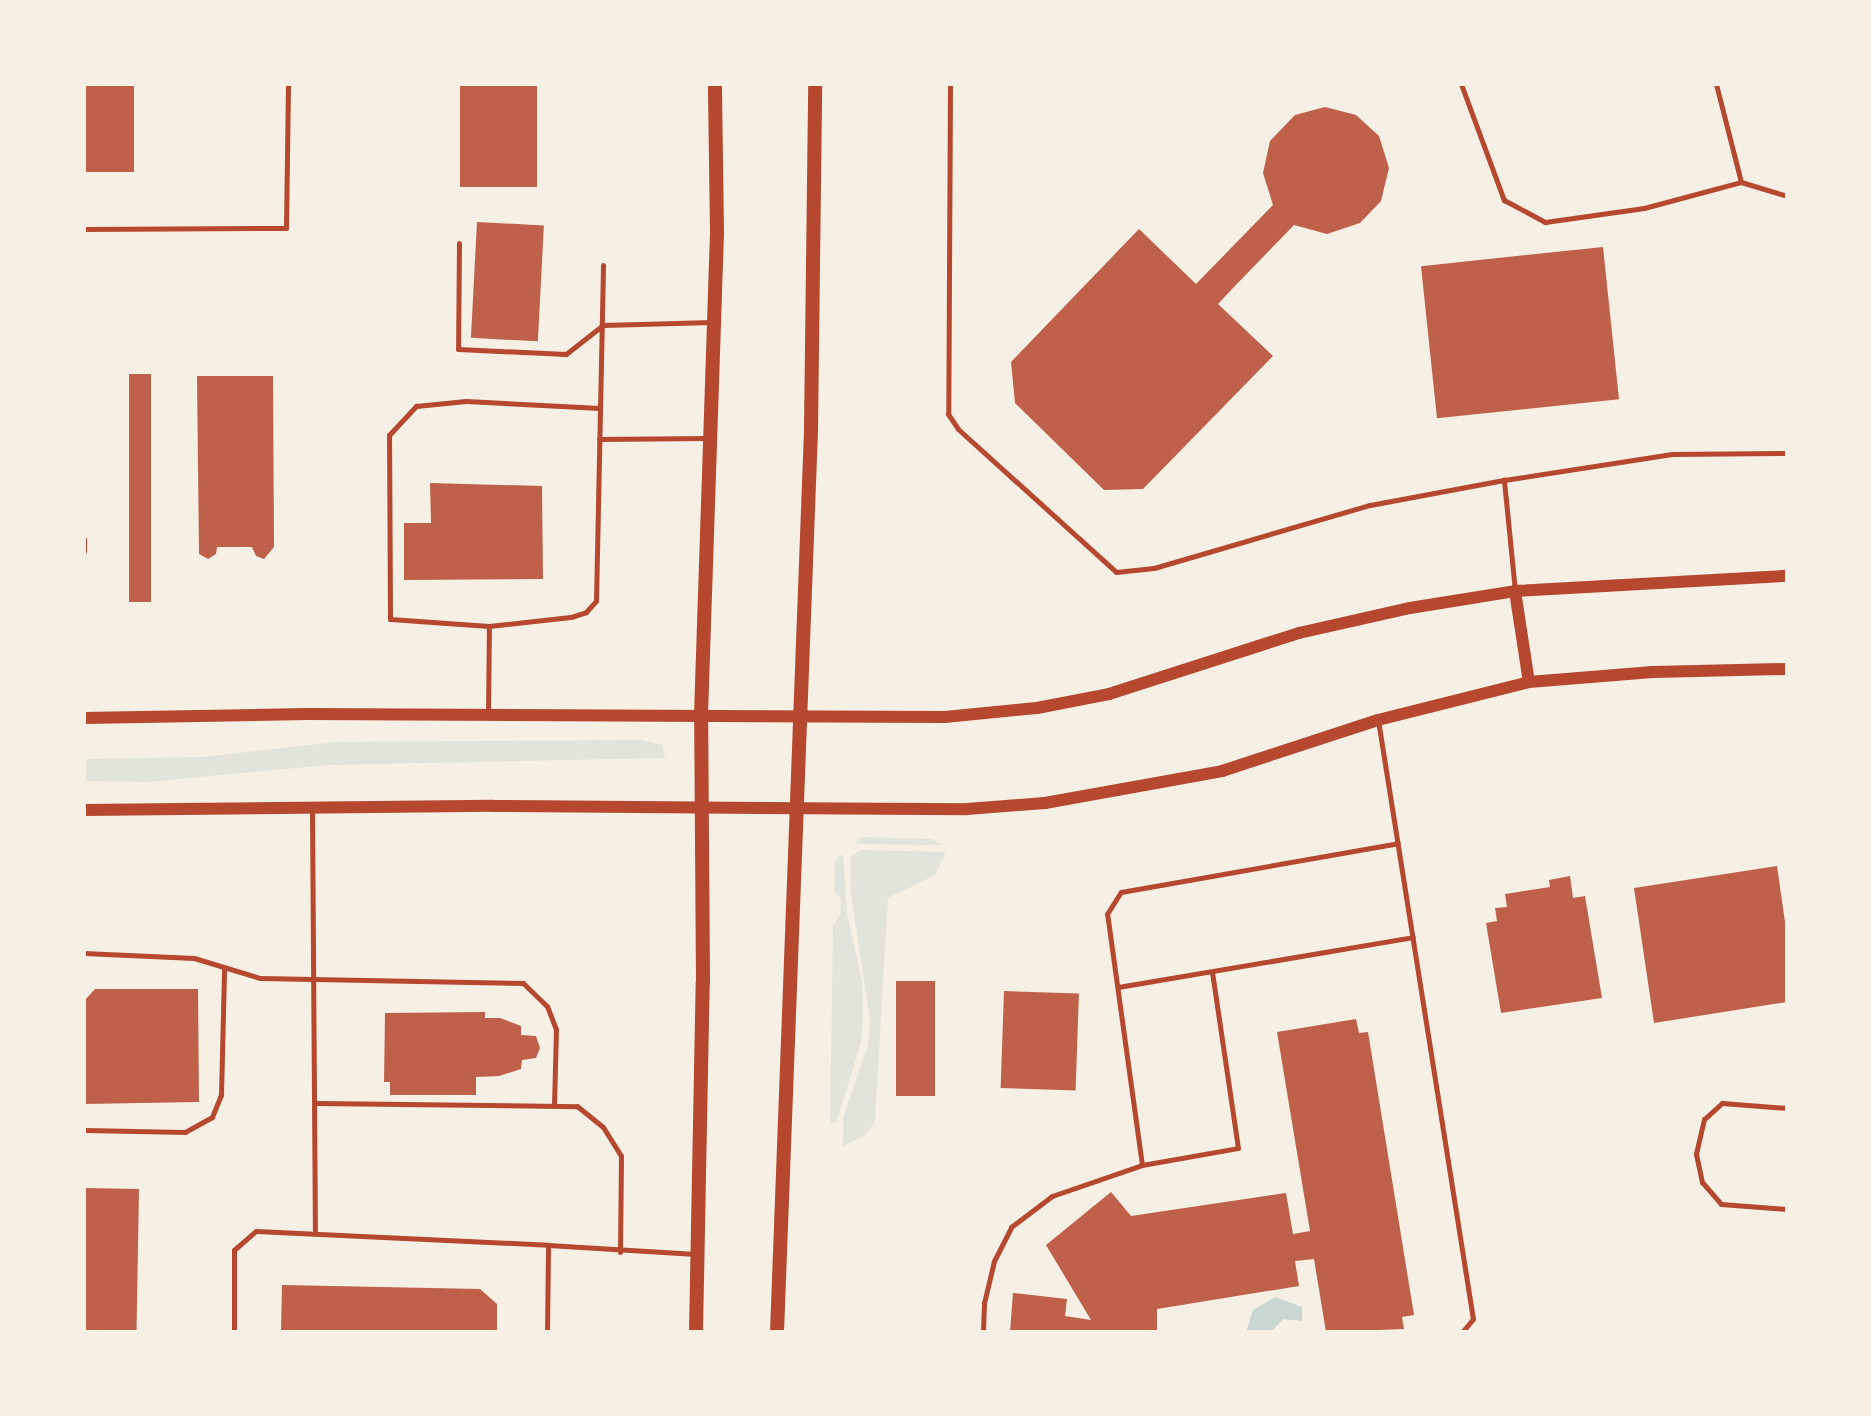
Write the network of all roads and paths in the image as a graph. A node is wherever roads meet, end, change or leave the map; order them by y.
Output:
1 (288, 84) edge
2 (715, 84) edge
3 (815, 84) edge
4 (950, 84) edge
5 (1461, 84) edge
6 (1716, 84) edge
7 (1741, 182) junction
8 (1787, 196) edge
9 (84, 229) edge
10 (459, 243) dead end
11 (603, 265) dead end
12 (714, 322) junction
13 (603, 325) junction
14 (600, 408) junction
15 (710, 438) junction
16 (599, 439) junction
17 (1787, 453) edge
18 (1504, 480) junction
19 (84, 539) edge
20 (84, 551) edge
21 (1787, 576) edge
22 (1515, 591) junction
23 (489, 626) junction
24 (1787, 668) edge
25 (1530, 682) junction
26 (488, 715) junction
27 (701, 715) junction
28 (798, 717) junction
29 (84, 718) edge
30 (1378, 719) junction
31 (702, 806) junction
32 (795, 806) junction
33 (84, 810) edge
34 (312, 810) junction
35 (1398, 843) junction
36 (1413, 937) junction
37 (84, 953) edge
38 (224, 969) junction
39 (1212, 972) junction
40 (315, 977) junction
41 (1118, 987) junction
42 (317, 1103) junction
43 (554, 1104) junction
44 (1787, 1108) edge
45 (84, 1130) edge
46 (1142, 1165) junction
47 (1787, 1209) edge
48 (315, 1230) junction
49 (548, 1245) junction
50 (620, 1252) junction
51 (698, 1254) junction
52 (234, 1332) edge
53 (547, 1332) edge
54 (696, 1332) edge
55 (777, 1332) edge
56 (983, 1332) edge
57 (1462, 1332) edge

1 - 9 lane
2 - 12 main road
3 - 28 main road
4 - 18 lane
5 - 7 lane
6 - 7 lane
7 - 8 lane
10 - 13 lane
11 - 13 lane
12 - 13 lane
12 - 15 main road
13 - 14 lane
14 - 16 lane
14 - 23 lane
15 - 16 lane
15 - 27 main road
16 - 23 lane
17 - 18 lane
18 - 22 lane
19 - 20 lane
21 - 22 street
22 - 25 street
22 - 28 street
23 - 26 lane
24 - 25 street
25 - 30 street
26 - 27 street
26 - 29 street
27 - 28 street
27 - 31 main road
28 - 32 main road
30 - 32 street
30 - 35 lane
31 - 32 street
31 - 34 street
31 - 51 main road
32 - 55 main road
33 - 34 street
34 - 40 lane
35 - 36 lane
35 - 41 lane
36 - 39 lane
36 - 57 lane
37 - 38 lane
38 - 40 lane
38 - 45 lane
39 - 41 lane
39 - 46 lane
40 - 42 lane
40 - 43 lane
41 - 46 lane
42 - 43 lane
42 - 48 lane
43 - 50 lane
44 - 47 lane
46 - 56 lane
48 - 49 lane
48 - 52 lane
49 - 50 lane
49 - 53 lane
50 - 51 lane
51 - 54 main road

